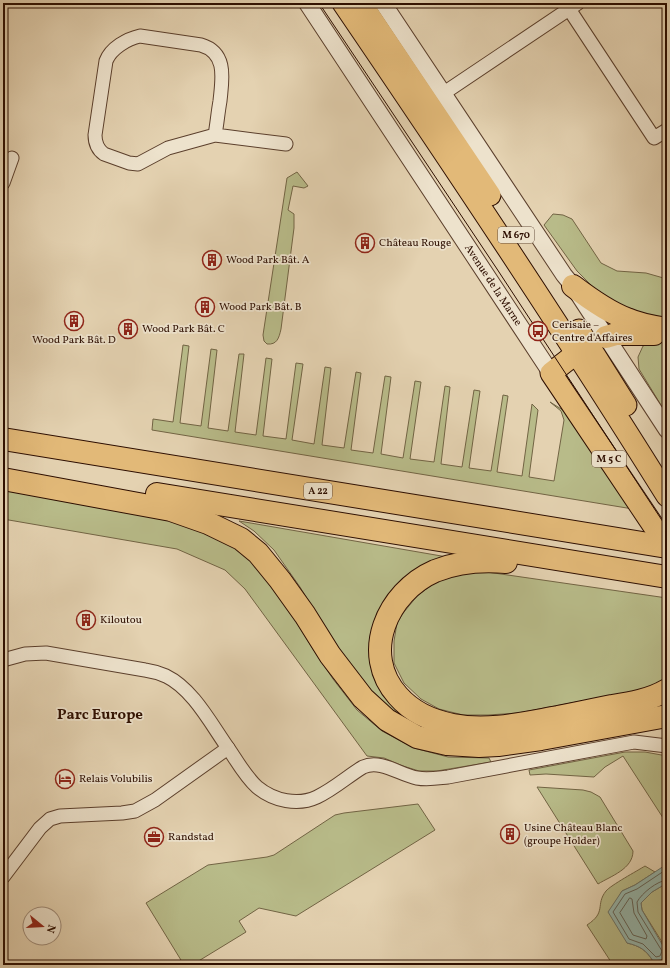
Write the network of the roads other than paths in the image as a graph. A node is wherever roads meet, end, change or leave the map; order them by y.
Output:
1 (308, 3) edge
2 (343, 3) edge
3 (361, 3) edge
4 (383, 3) edge
5 (573, 6) edge
6 (444, 93) junction
7 (667, 130) edge
8 (215, 135) junction
9 (286, 144) dead end
10 (12, 158) dead end
11 (3, 183) edge
12 (573, 286) junction
13 (667, 329) edge
14 (667, 334) edge
15 (590, 345) junction
16 (551, 373) junction
17 (667, 430) edge
18 (3, 439) edge
19 (3, 468) edge
20 (667, 470) edge
21 (3, 479) edge
22 (667, 496) edge
23 (667, 547) edge
24 (627, 570) junction
25 (661, 576) edge
26 (3, 660) edge
27 (667, 690) edge
28 (667, 716) edge
29 (667, 746) edge
30 (228, 748) junction
31 (3, 877) edge

1 - 16 street, Avenue de la Marne / M 5 C
2 - 15 main road, M 670
3 - 15 main road, M 670
4 - 6 street
5 - 6 street
5 - 7 street
6 - 12 street
8 - 8 street
8 - 9 street
10 - 11 street
12 - 13 highway
12 - 15 street
14 - 15 highway
15 - 16 main road
15 - 17 street
15 - 20 main road, M 670
15 - 22 main road, M 670
16 - 23 main road, Avenue de la Marne / M 5 C
18 - 23 highway, A 22
19 - 24 highway
21 - 28 highway
24 - 25 highway
24 - 27 highway
26 - 30 street
29 - 30 street
30 - 31 street

